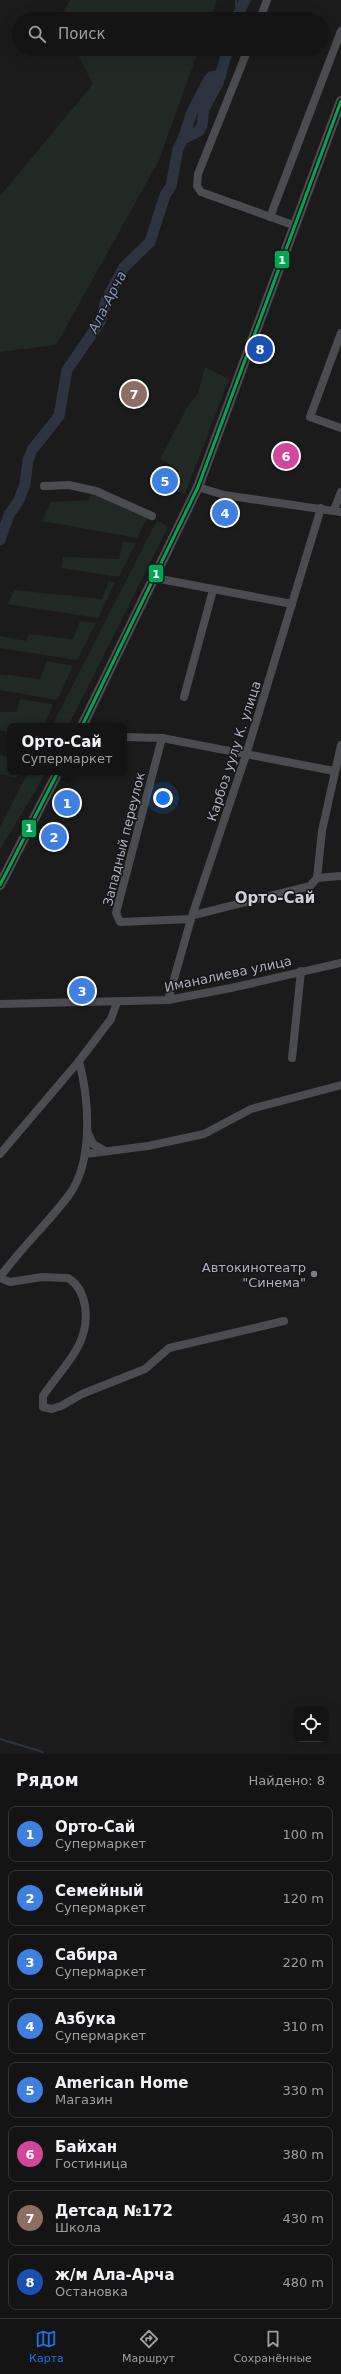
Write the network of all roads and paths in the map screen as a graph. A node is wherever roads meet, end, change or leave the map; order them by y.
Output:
1 (267, 0) edge
2 (263, 12) edge
3 (341, 31) edge
4 (245, 56) edge
5 (341, 101) edge
6 (270, 217) junction
7 (296, 226) junction
8 (341, 333) edge
9 (341, 428) edge
10 (44, 486) dead end
11 (198, 486) junction
12 (341, 492) edge
13 (321, 508) junction
14 (338, 511) edge
15 (152, 516) dead end
16 (155, 578) junction
17 (213, 590) junction
18 (292, 604) junction
19 (184, 697) dead end
20 (83, 723) edge
21 (127, 738) edge
22 (162, 738) junction
23 (341, 745) edge
24 (246, 755) junction
25 (334, 771) junction
26 (56, 775) edge
27 (341, 876) edge
28 (317, 878) junction
29 (0, 885) edge
30 (193, 917) junction
31 (341, 963) edge
32 (300, 971) junction
33 (168, 1000) junction
34 (117, 1002) junction
35 (0, 1004) edge
36 (292, 1058) dead end
37 (79, 1061) junction
38 (341, 1085) edge
39 (86, 1128) junction
40 (105, 1151) junction
41 (0, 1154) edge
42 (85, 1154) junction
43 (0, 1277) edge
44 (284, 1322) dead end

1 - 2 street
3 - 6 street
4 - 6 street
5 - 7 main road
6 - 7 street
7 - 11 main road
8 - 9 street
10 - 15 street
11 - 13 street
11 - 16 main road
12 - 14 street
13 - 14 street
13 - 18 street, Карбоз уулу К. улица
16 - 17 street
16 - 20 main road
17 - 18 street
17 - 19 street
18 - 24 street, Карбоз уулу К. улица
21 - 22 street
22 - 24 street
22 - 30 street, Западный переулок
23 - 25 street
24 - 25 street
24 - 30 street, Карбоз уулу К. улица
25 - 28 street
26 - 29 main road
27 - 28 street
28 - 30 street
30 - 33 street, Карбоз уулу К. улица
31 - 32 street, Иманалиева улица
32 - 33 street, Иманалиева улица
32 - 36 street
33 - 34 street, Иманалиева улица
34 - 35 street, Иманалиева улица
34 - 37 street
37 - 39 street
37 - 41 street
38 - 40 street
39 - 40 street
39 - 42 street
40 - 42 street
42 - 43 street
43 - 44 street

